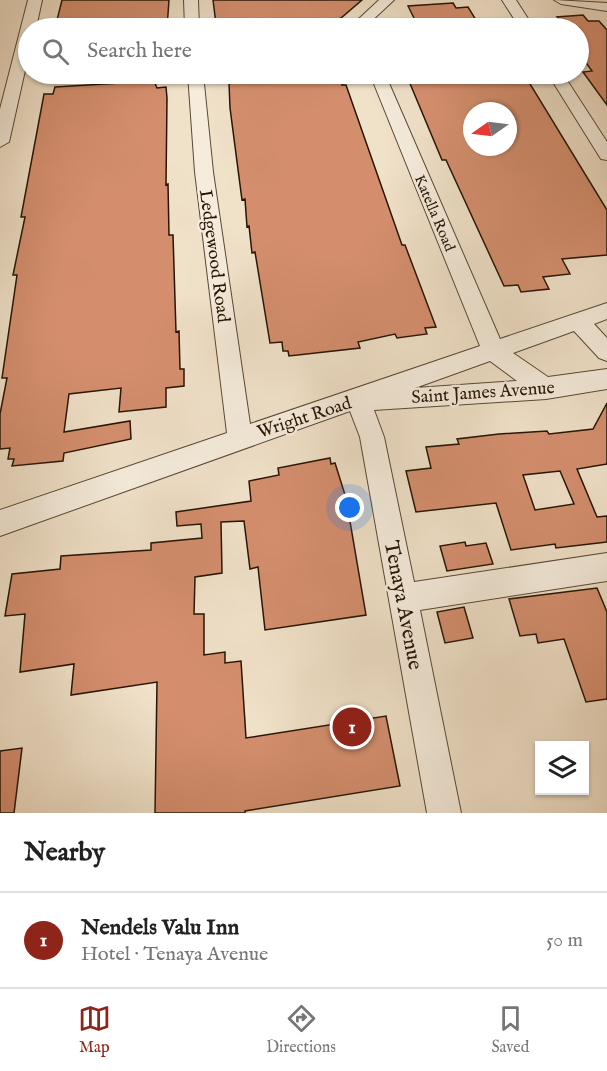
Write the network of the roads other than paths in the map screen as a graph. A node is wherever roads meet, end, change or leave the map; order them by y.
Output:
1 (35, 0) edge
2 (191, 0) edge
3 (387, 0) edge
4 (509, 0) edge
5 (561, 0) edge
6 (607, 7) edge
7 (31, 18) edge
8 (192, 18) edge
9 (368, 18) edge
10 (521, 18) edge
11 (18, 75) joint
12 (0, 76) edge
13 (196, 84) edge
14 (380, 84) edge
15 (561, 84) edge
16 (0, 142) edge
17 (607, 155) edge
18 (607, 311) edge
19 (578, 322) junction
20 (494, 352) junction
21 (607, 352) edge
22 (607, 379) edge
23 (546, 389) junction
24 (358, 400) junction
25 (240, 438) junction
26 (0, 523) edge
27 (607, 567) edge
28 (402, 598) junction
29 (444, 813) edge

1 - 7 street
2 - 8 street
3 - 9 street
4 - 10 street
5 - 6 street
11 - 12 street
11 - 16 street
13 - 25 street, Ledgewood Road
14 - 20 street, Katella Road
15 - 17 street
18 - 19 street, Wright Road
19 - 20 street, Wright Road
19 - 21 street
20 - 23 street
20 - 24 street, Wright Road
22 - 23 street, Saint James Avenue
23 - 24 street, Saint James Avenue
24 - 25 street, Wright Road
24 - 28 street, Tenaya Avenue
25 - 26 street, Wright Road
27 - 28 street
28 - 29 street, Tenaya Avenue

